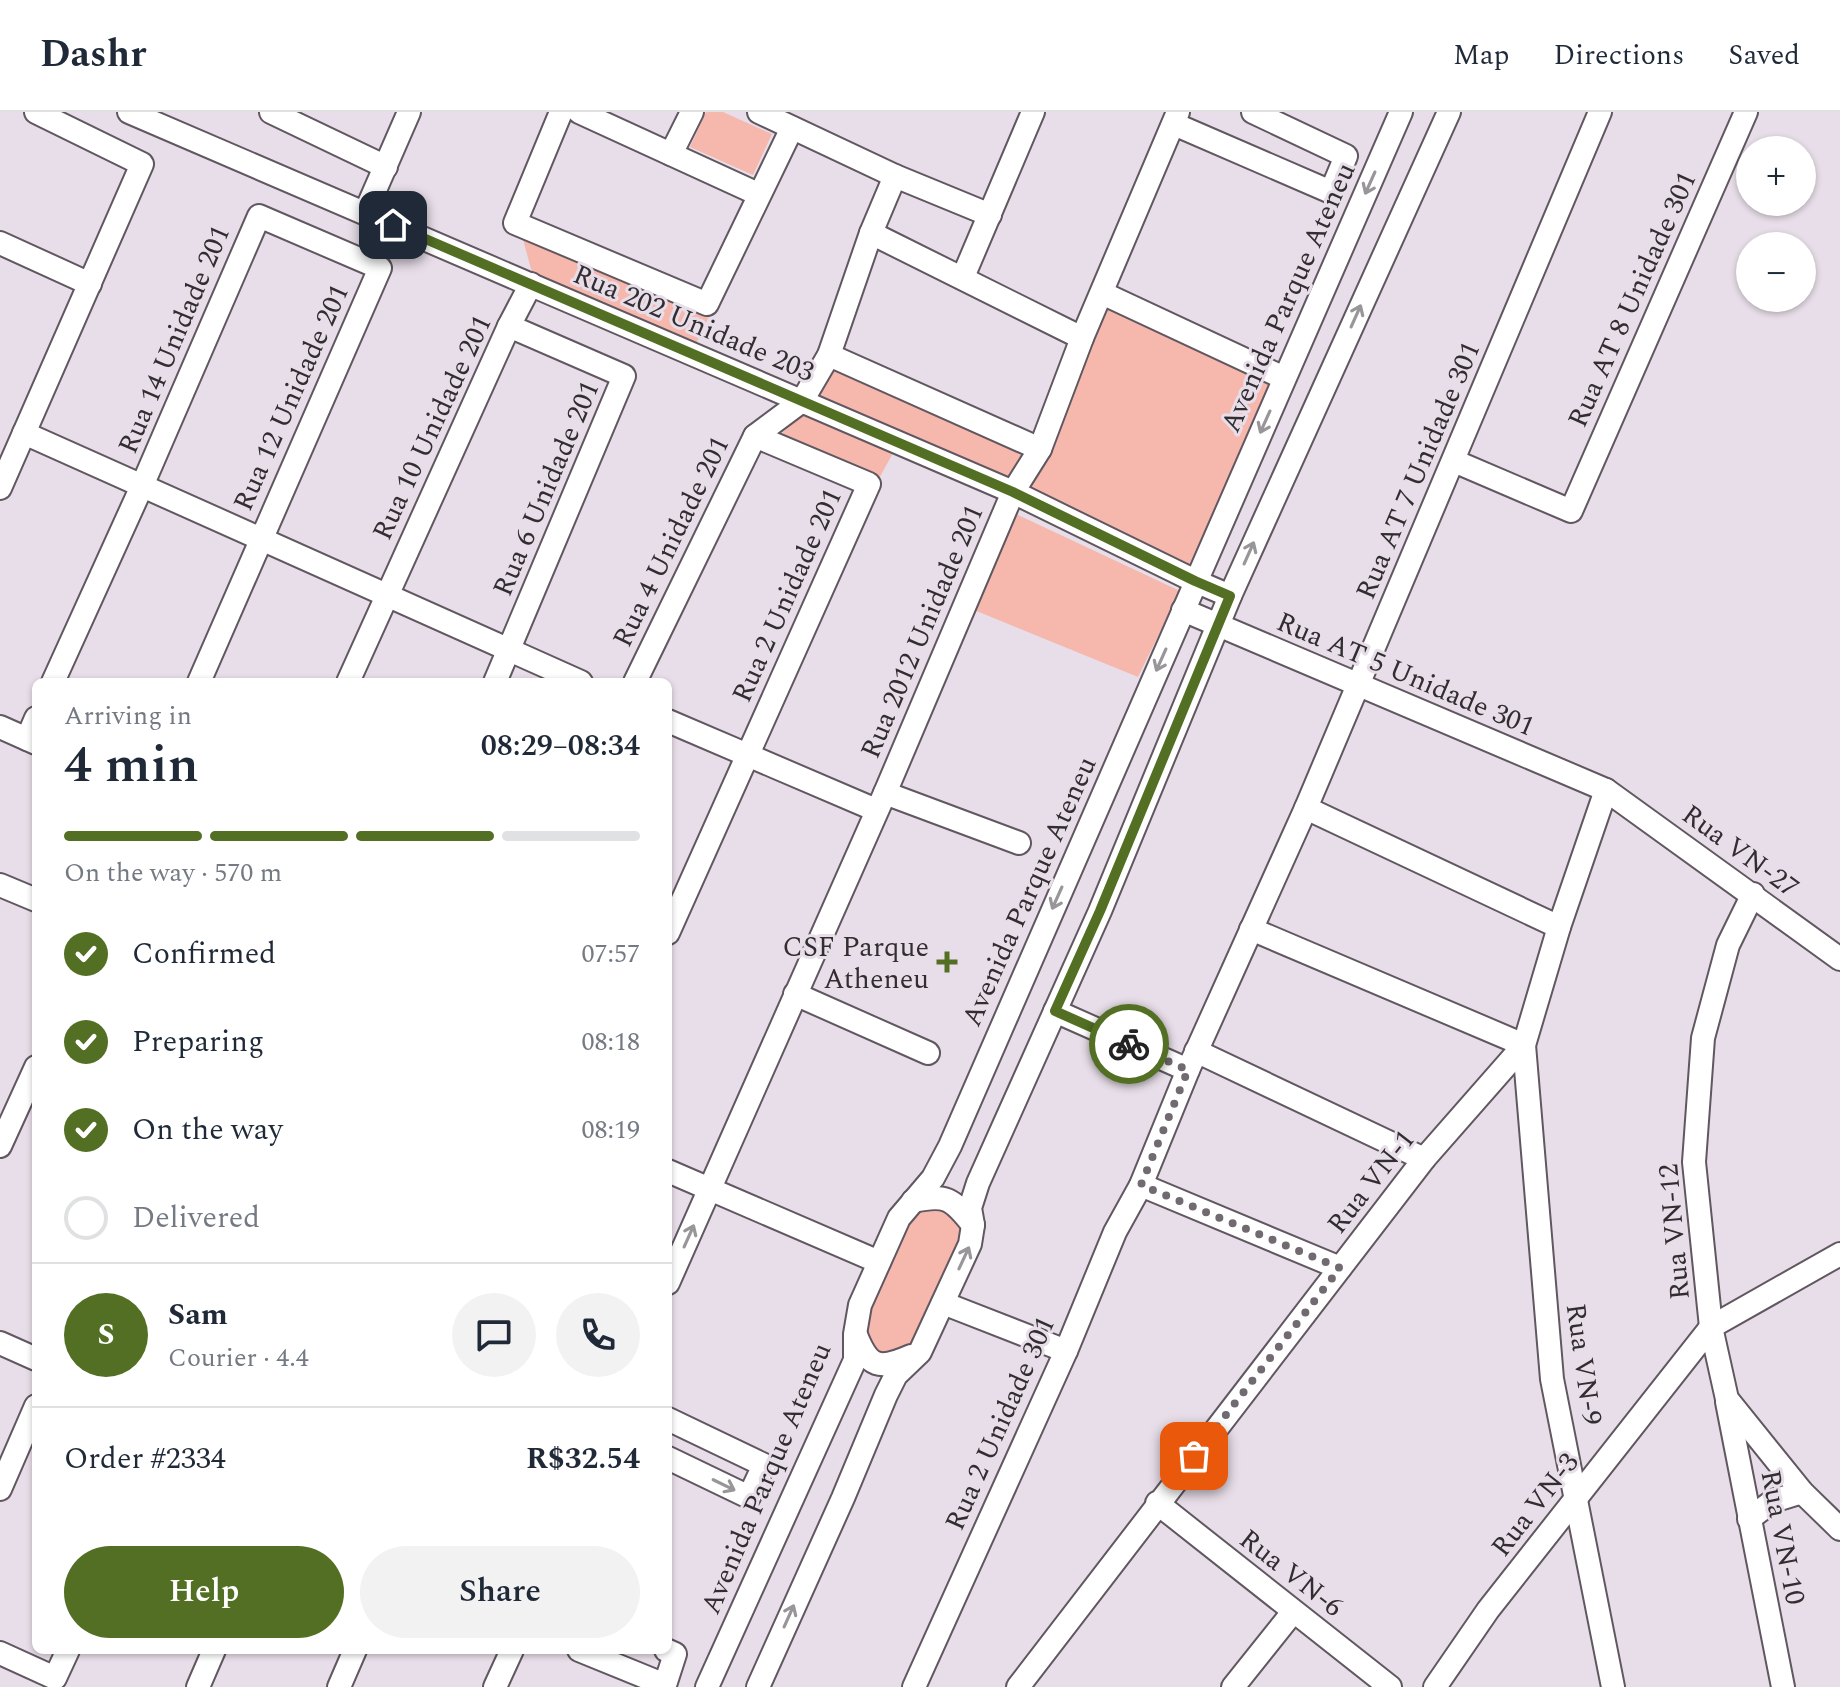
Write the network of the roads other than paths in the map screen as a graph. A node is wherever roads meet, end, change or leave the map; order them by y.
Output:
1 (36, 112) edge
2 (129, 112) edge
3 (271, 112) edge
4 (409, 112) edge
5 (561, 112) edge
6 (579, 112) edge
7 (692, 112) edge
8 (759, 112) edge
9 (1033, 112) edge
10 (1253, 112) edge
11 (1401, 112) edge
12 (1449, 112) edge
13 (1600, 112) edge
14 (1746, 112) edge
15 (1176, 118) edge
16 (792, 128) junction
17 (671, 154) junction
18 (386, 167) junction
19 (276, 175) junction
20 (895, 176) junction
21 (758, 194) junction
22 (264, 206) junction
23 (365, 213) junction
24 (990, 215) junction
25 (871, 233) junction
26 (0, 243) edge
27 (963, 277) junction
28 (90, 284) junction
29 (531, 284) junction
30 (1102, 293) junction
31 (509, 326) junction
32 (1082, 338) junction
33 (829, 355) junction
34 (1284, 378) junction
35 (802, 401) junction
36 (24, 433) junction
37 (755, 436) junction
38 (1040, 449) junction
39 (1454, 461) junction
40 (142, 486) junction
41 (0, 488) edge
42 (1013, 492) junction
43 (260, 539) junction
44 (1195, 581) junction
45 (387, 595) junction
46 (1230, 596) junction
47 (1183, 610) junction
48 (1217, 627) junction
49 (510, 650) junction
50 (55, 678) edge
51 (201, 678) edge
52 (350, 678) edge
53 (497, 678) edge
54 (572, 678) edge
55 (637, 678) edge
56 (1359, 685) junction
57 (672, 723) edge
58 (0, 727) edge
59 (32, 733) edge
60 (746, 756) junction
61 (1606, 790) junction
62 (880, 802) junction
63 (1306, 808) junction
64 (1019, 843) dead end
65 (0, 885) edge
66 (1753, 894) junction
67 (32, 898) edge
68 (672, 924) edge
69 (1559, 927) junction
70 (1251, 929) junction
71 (1840, 959) edge
72 (795, 994) junction
73 (1055, 1011) junction
74 (1524, 1045) junction
75 (928, 1053) dead end
76 (1192, 1060) junction
77 (32, 1076) edge
78 (0, 1146) edge
79 (1424, 1159) junction
80 (672, 1173) edge
81 (1141, 1185) junction
82 (710, 1189) junction
83 (913, 1201) junction
84 (973, 1225) junction
85 (1840, 1254) edge
86 (879, 1262) junction
87 (1340, 1268) junction
88 (672, 1274) edge
89 (943, 1303) junction
90 (1711, 1327) junction
91 (855, 1334) junction
92 (0, 1343) edge
93 (1066, 1351) junction
94 (920, 1352) junction
95 (32, 1357) edge
96 (1727, 1399) junction
97 (32, 1415) edge
98 (672, 1421) edge
99 (672, 1460) edge
100 (0, 1489) edge
101 (1802, 1492) junction
102 (1576, 1497) junction
103 (1157, 1503) junction
104 (1749, 1519) junction
105 (1840, 1529) edge
106 (1293, 1612) junction
107 (0, 1653) edge
108 (672, 1653) edge
109 (66, 1654) edge
110 (212, 1654) edge
111 (353, 1654) edge
112 (510, 1654) edge
113 (589, 1654) edge
114 (198, 1687) edge
115 (339, 1687) edge
116 (495, 1687) edge
117 (707, 1687) edge
118 (758, 1687) edge
119 (914, 1687) edge
120 (1018, 1687) edge
121 (1233, 1687) edge
122 (1390, 1687) edge
123 (1435, 1687) edge
124 (1613, 1687) edge
125 (1783, 1687) edge

1 - 28 street
2 - 19 street, Rua 202 Unidade 203
3 - 18 street
4 - 18 street
5 - 21 street
6 - 17 street
7 - 17 street
8 - 16 street
9 - 24 street
10 - 15 street
11 -> 34 street, Avenida Parque Ateneu
46 -> 12 street
13 - 39 street, Rua AT 7 Unidade 301
14 - 39 street, Rua AT 8 Unidade 301
15 - 30 street, Rua 2012 Unidade 201
16 - 20 street
16 - 21 street
17 - 21 street
18 - 23 street
19 - 22 street, Rua 14 Unidade 201
19 - 23 street, Rua 202 Unidade 203
20 - 24 street
20 - 25 street, Rua 202 Unidade 203
22 - 40 street, Rua 14 Unidade 201
22 - 43 street, Rua 12 Unidade 201
23 - 29 street, Rua 202 Unidade 203
24 - 27 street
25 - 27 street
25 - 33 street, Rua 202 Unidade 203
26 - 28 street
27 - 32 street
28 - 36 street
29 - 31 street, Rua 10 Unidade 201
29 - 35 street, Rua 202 Unidade 203
30 - 32 street, Rua 2012 Unidade 201
30 - 34 street
31 - 45 street, Rua 10 Unidade 201
31 - 49 street, Rua 6 Unidade 201
32 - 38 street, Rua 2012 Unidade 201
33 - 35 street, Rua 202 Unidade 203
33 - 38 street
34 -> 44 street, Avenida Parque Ateneu
35 - 37 street, Rua 4 Unidade 201
35 - 42 street, Rua 202 Unidade 203
36 - 40 street
36 - 41 street
37 - 55 street, Rua 4 Unidade 201
37 - 60 street, Rua 2 Unidade 201
38 - 42 street, Rua 2012 Unidade 201
39 - 56 street, Rua AT 7 Unidade 301
40 - 43 street, Rua 14 Unidade 201
40 - 50 street, Rua 14 Unidade 201
42 - 44 street, Rua 202 Unidade 203
42 - 62 street, Rua 2012 Unidade 201
43 - 45 street, Rua 12 Unidade 201
43 - 51 street, Rua 12 Unidade 201
44 - 46 street, Rua 202 Unidade 203
44 - 47 street, Avenida Parque Ateneu
45 - 49 street
45 - 52 street, Rua 10 Unidade 201
46 - 48 street
47 - 48 street, Rua AT 5 Unidade 301
47 -> 83 street, Avenida Parque Ateneu
48 - 56 street, Rua AT 5 Unidade 301
48 - 73 street
49 - 53 street, Rua 6 Unidade 201
49 - 54 street
56 - 61 street, Rua AT 5 Unidade 301
56 - 63 street, Rua AT 7 Unidade 301
57 - 60 street
58 - 59 street
60 - 62 street, Rua 2012 Unidade 201
60 - 68 street, Rua 2 Unidade 201
61 - 66 street, Rua VN-27
61 - 69 street, Rua VN-1
62 - 64 street, Rua 2012 Unidade 201
62 - 72 street, Rua 2012 Unidade 201
63 - 69 street
63 - 70 street, Rua AT 7 Unidade 301
65 - 67 street
66 - 71 street, Rua VN-27
66 - 90 street, Rua VN-12
69 - 74 street, Rua VN-1
70 - 74 street
70 - 76 street, Rua AT 7 Unidade 301
72 - 75 street
72 - 82 street, Rua 2012 Unidade 201
73 - 76 street
73 - 84 street
74 - 79 street, Rua VN-1
74 - 102 street, Rua VN-9
76 - 79 street
76 - 81 street, Rua AT 7 Unidade 301
77 - 78 street
79 - 87 street, Rua VN-1
80 - 82 street
81 - 87 street
81 - 93 street, Rua 2 Unidade 301
82 - 86 street
88 -> 82 street, Rua 2012 Unidade 201
83 - 84 street
83 - 86 street, Avenida Parque Ateneu
89 -> 84 street
85 - 90 street, Rua VN-3
86 - 91 street, Avenida Parque Ateneu
87 - 103 street, Rua VN-1
89 - 93 street
89 - 94 street
90 - 96 street, Rua VN-12
90 - 102 street, Rua VN-3
91 - 94 street
91 - 117 street, Avenida Parque Ateneu
92 - 95 street
93 - 119 street, Rua 2 Unidade 301
118 -> 94 street
96 - 101 street, Rua VN-12
96 - 104 street, Rua VN-10
97 - 100 street
99 -> 98 street
101 - 104 street
101 - 105 street, Rua VN-12
102 - 123 street, Rua VN-3
102 - 124 street, Rua VN-9
103 - 106 street, Rua VN-6
103 - 120 street, Rua VN-1
104 - 125 street, Rua VN-10
106 - 121 street
106 - 122 street, Rua VN-6
107 - 109 street
108 - 113 street
110 - 114 street
111 - 115 street
112 - 116 street

